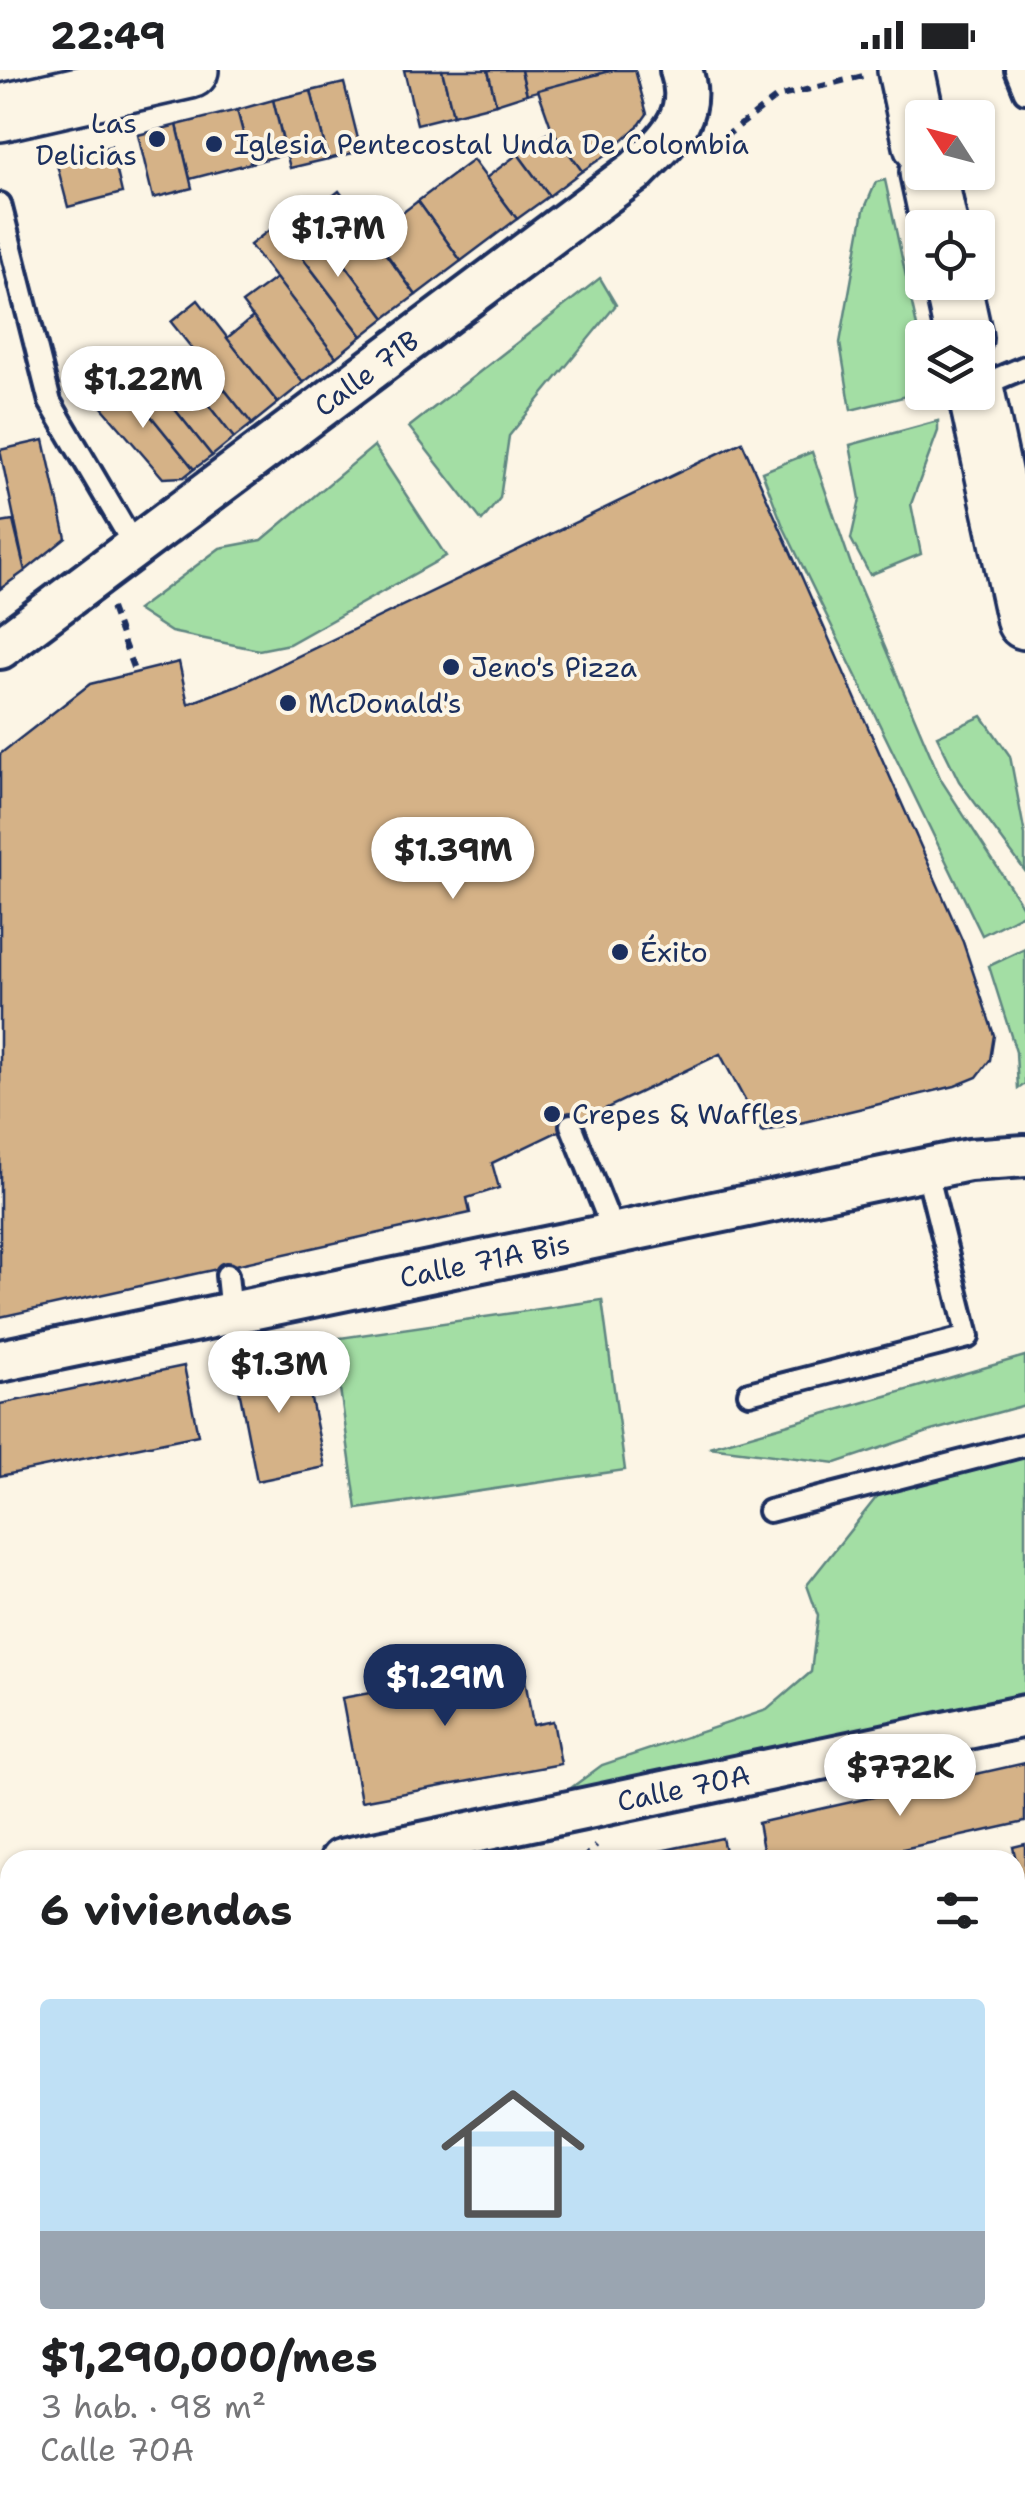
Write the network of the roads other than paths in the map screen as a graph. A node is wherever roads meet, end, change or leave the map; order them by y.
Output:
1 (190, 70) edge
2 (682, 70) edge
3 (869, 70) edge
4 (1016, 70) edge
5 (1025, 92) edge
6 (905, 102) edge
7 (0, 113) edge
8 (0, 204) edge
9 (1025, 367) edge
10 (995, 381) edge
11 (981, 410) edge
12 (135, 547) junction
13 (1025, 621) edge
14 (0, 648) edge
15 (571, 1125) dead end
16 (1025, 1136) edge
17 (1025, 1156) edge
18 (969, 1160) junction
19 (926, 1168) junction
20 (614, 1233) junction
21 (0, 1362) edge
22 (749, 1393) dead end
23 (1025, 1445) edge
24 (769, 1511) dead end
25 (1025, 1716) edge
26 (389, 1850) edge

1 - 7 main road
2 - 12 street, Calle 71B
3 - 6 main road
4 - 5 lane
8 - 12 lane
9 - 10 lane
11 - 13 main road
12 - 14 street, Calle 71B
15 - 20 lane
16 - 18 street, Calle 71A Bis
17 - 18 street, Calle 71A Bis
18 - 19 street, Calle 71A Bis
19 - 20 street, Calle 71A Bis
19 - 22 lane
20 - 21 street, Calle 71A Bis
23 - 24 lane
25 - 26 street, Calle 70A

